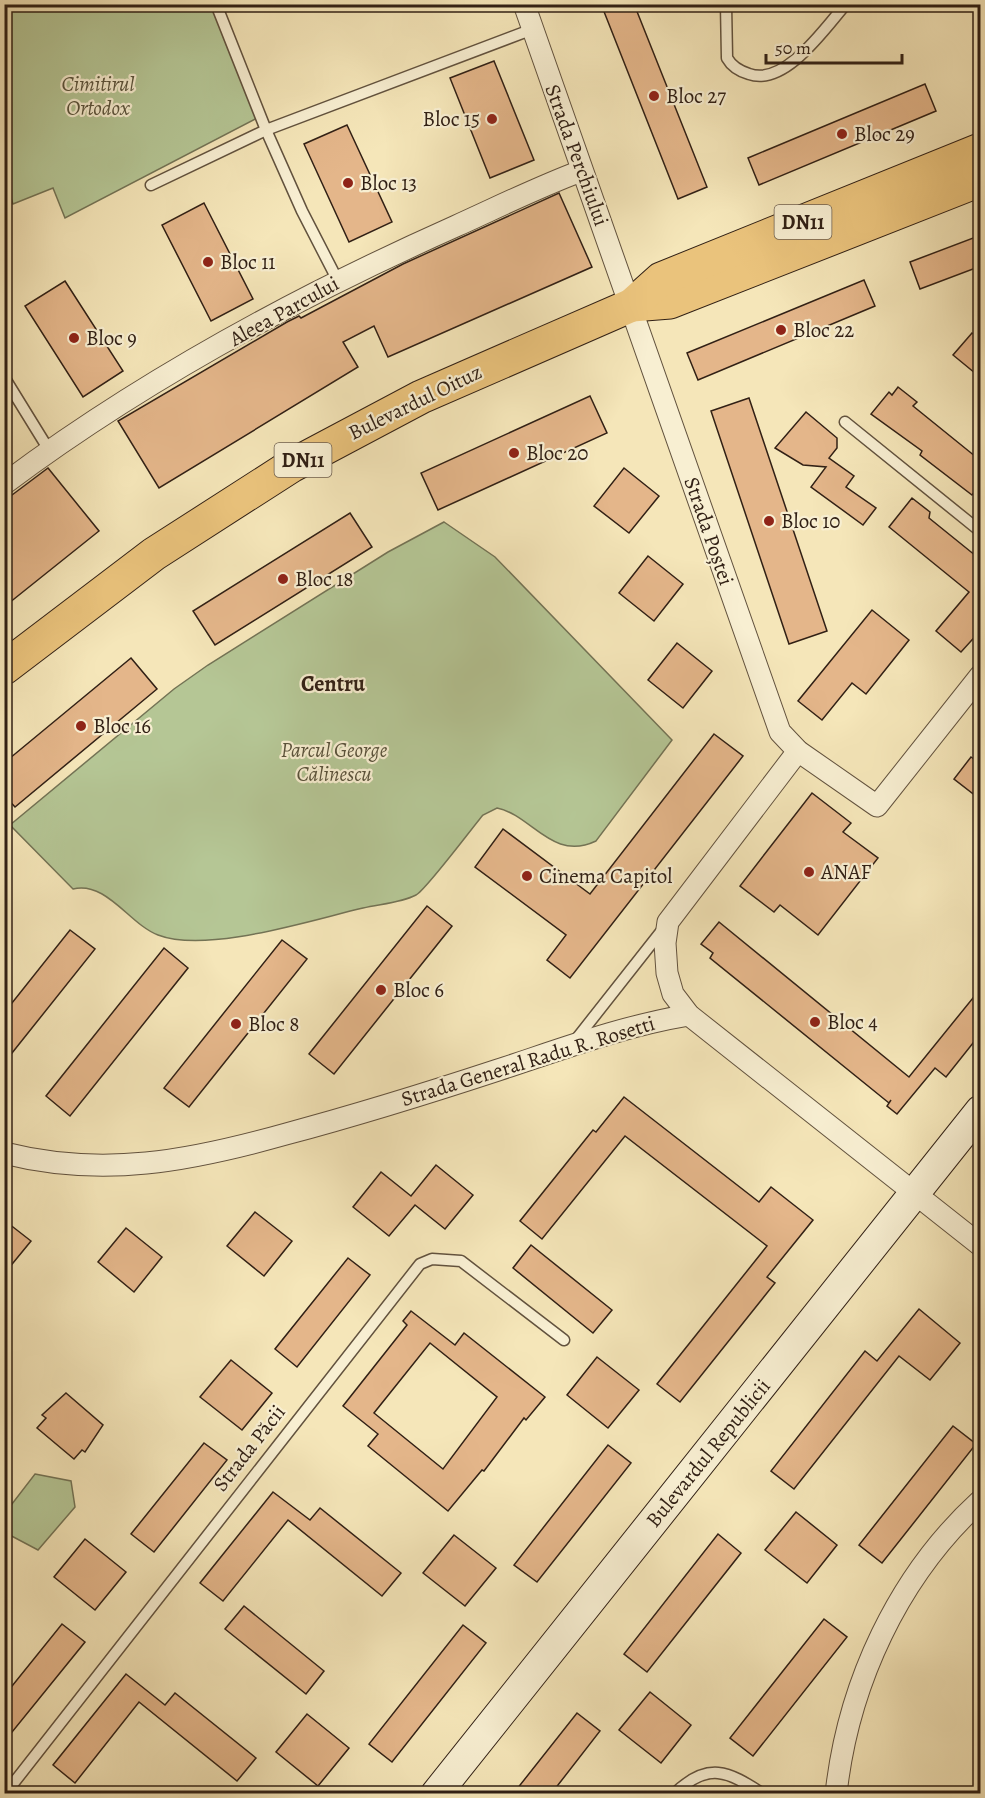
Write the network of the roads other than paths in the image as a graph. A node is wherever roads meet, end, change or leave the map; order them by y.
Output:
1 (216, 4) edge
2 (525, 4) edge
3 (726, 4) edge
4 (846, 4) edge
5 (533, 29) junction
6 (266, 130) junction
7 (981, 150) edge
8 (581, 171) junction
9 (981, 180) edge
10 (151, 186) dead end
11 (338, 281) junction
12 (632, 305) junction
13 (4, 377) edge
14 (845, 422) dead end
15 (49, 450) junction
16 (4, 484) edge
17 (981, 531) edge
18 (4, 668) edge
19 (981, 676) edge
20 (798, 751) junction
21 (668, 922) junction
22 (689, 1015) junction
23 (571, 1046) junction
24 (981, 1112) edge
25 (4, 1153) edge
26 (915, 1194) junction
27 (981, 1245) edge
28 (564, 1340) dead end
29 (981, 1501) edge
30 (5, 1794) edge
31 (436, 1794) edge
32 (674, 1794) edge
33 (763, 1794) edge
34 (836, 1794) edge

1 - 6 lane
2 - 5 street, Strada Perchiului
3 - 4 lane
5 - 6 lane
5 - 8 street, Strada Perchiului
6 - 10 lane
6 - 11 lane
7 - 12 main road, Bulevardul Oituz / DN11
8 - 11 street, Aleea Parcului
8 - 12 street, Strada Perchiului
9 - 12 main road, Bulevardul Oituz / DN11
11 - 15 street, Aleea Parcului
12 - 18 main road, Bulevardul Oituz / DN11
12 - 20 street, Strada Poștei
13 - 15 lane
14 - 17 lane
15 - 16 street, Aleea Parcului
19 - 20 street, Strada Poștei
20 - 21 street
21 - 22 street
21 - 23 lane
22 - 23 street, Strada General Radu R. Rosetti
22 - 26 street
23 - 25 street, Strada General Radu R. Rosetti
24 - 26 street, Bulevardul Republicii
26 - 27 street
26 - 31 street, Bulevardul Republicii
28 - 30 lane, Strada Păcii
29 - 34 street
32 - 33 lane

